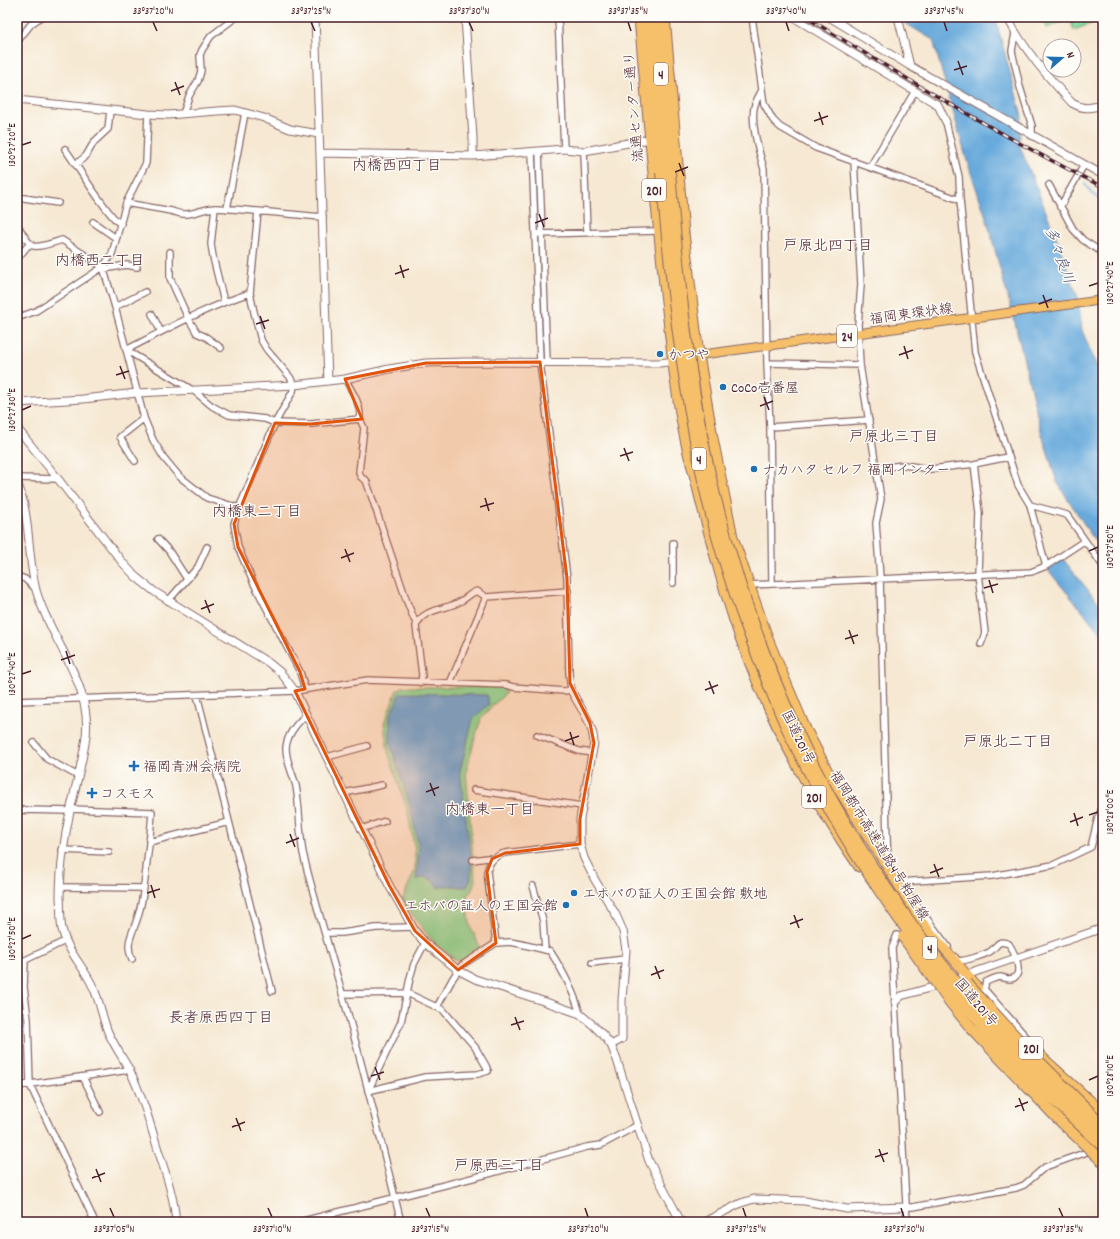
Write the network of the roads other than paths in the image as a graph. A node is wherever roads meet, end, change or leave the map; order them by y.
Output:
1 (41, 17) edge
2 (236, 17) edge
3 (315, 17) edge
4 (465, 17) edge
5 (558, 17) edge
6 (639, 17) edge
7 (648, 17) edge
8 (656, 17) edge
9 (665, 17) edge
10 (752, 17) edge
11 (794, 17) edge
12 (829, 17) edge
13 (898, 17) edge
14 (1007, 17) edge
15 (1015, 33) junction
16 (17, 42) edge
17 (910, 66) junction
18 (762, 90) junction
19 (915, 91) junction
20 (17, 100) edge
21 (1103, 105) edge
22 (110, 111) junction
23 (245, 113) junction
24 (148, 114) junction
25 (183, 114) junction
26 (946, 122) joint
27 (320, 134) junction
28 (1030, 134) junction
29 (650, 139) junction
30 (65, 149) dead end
31 (564, 149) junction
32 (584, 151) junction
33 (536, 152) junction
34 (320, 153) junction
35 (473, 156) junction
36 (854, 161) junction
37 (76, 164) junction
38 (1084, 165) junction
39 (870, 167) junction
40 (665, 172) junction
41 (1103, 175) edge
42 (1049, 185) dead end
43 (17, 197) edge
44 (960, 200) junction
45 (58, 203) dead end
46 (126, 203) junction
47 (1060, 207) junction
48 (215, 208) junction
49 (227, 209) junction
50 (258, 212) junction
51 (323, 217) junction
52 (93, 222) dead end
53 (17, 224) edge
54 (121, 224) junction
55 (658, 231) junction
56 (587, 232) junction
57 (538, 234) junction
58 (117, 238) junction
59 (30, 243) junction
60 (170, 252) dead end
61 (1103, 253) edge
62 (17, 259) edge
63 (137, 267) dead end
64 (104, 268) junction
65 (145, 292) dead end
66 (250, 293) junction
67 (1103, 300) edge
68 (224, 302) junction
69 (115, 307) junction
70 (152, 314) dead end
71 (17, 318) edge
72 (188, 318) junction
73 (972, 318) junction
74 (161, 332) junction
75 (858, 334) junction
76 (767, 345) junction
77 (221, 348) dead end
78 (126, 350) junction
79 (699, 355) junction
80 (544, 362) junction
81 (673, 362) junction
82 (767, 364) junction
83 (860, 365) junction
84 (345, 378) junction
85 (328, 381) junction
86 (294, 385) junction
87 (194, 391) junction
88 (137, 393) junction
89 (17, 403) edge
90 (144, 418) junction
91 (360, 419) junction
92 (869, 420) junction
93 (275, 423) junction
94 (770, 427) junction
95 (17, 428) edge
96 (1008, 457) junction
97 (135, 461) dead end
98 (974, 464) junction
99 (877, 468) junction
100 (17, 478) edge
101 (58, 479) junction
102 (18, 485) edge
103 (1030, 505) junction
104 (239, 508) junction
105 (158, 539) dead end
106 (1084, 541) junction
107 (673, 543) dead end
108 (207, 547) dead end
109 (1046, 566) junction
110 (1103, 566) edge
111 (978, 574) junction
112 (17, 576) edge
113 (880, 578) junction
114 (187, 579) junction
115 (673, 583) dead end
116 (772, 583) junction
117 (750, 585) junction
118 (36, 589) junction
119 (568, 591) junction
120 (486, 597) junction
121 (168, 601) junction
122 (417, 623) junction
123 (981, 644) dead end
124 (422, 682) junction
125 (450, 683) junction
126 (305, 689) junction
127 (571, 690) junction
128 (296, 691) junction
129 (197, 695) junction
130 (84, 699) junction
131 (17, 701) edge
132 (306, 715) junction
133 (537, 735) dead end
134 (34, 743) dead end
135 (367, 746) dead end
136 (592, 753) junction
137 (327, 757) junction
138 (78, 776) junction
139 (382, 785) dead end
140 (474, 790) dead end
141 (344, 793) junction
142 (582, 806) junction
143 (1103, 806) edge
144 (70, 810) junction
145 (17, 811) edge
146 (385, 821) dead end
147 (229, 822) junction
148 (361, 829) junction
149 (149, 842) junction
150 (580, 844) junction
151 (62, 850) junction
152 (109, 852) dead end
153 (492, 859) junction
154 (473, 860) dead end
155 (899, 882) junction
156 (533, 886) dead end
157 (60, 887) junction
158 (877, 887) junction
159 (144, 888) junction
160 (903, 911) junction
161 (413, 927) junction
162 (1103, 928) edge
163 (325, 933) junction
164 (897, 934) dead end
165 (65, 941) junction
166 (425, 943) junction
167 (496, 944) junction
168 (17, 949) edge
169 (545, 950) junction
170 (1015, 958) junction
171 (132, 959) dead end
172 (625, 959) junction
173 (20, 962) edge
174 (592, 963) dead end
175 (458, 970) junction
176 (967, 975) junction
177 (943, 984) junction
178 (272, 991) dead end
179 (407, 993) junction
180 (343, 994) junction
181 (895, 1002) junction
182 (437, 1008) junction
183 (580, 1014) junction
184 (611, 1046) junction
185 (129, 1070) junction
186 (83, 1077) junction
187 (30, 1085) junction
188 (17, 1086) edge
189 (368, 1091) junction
190 (1103, 1108) edge
191 (100, 1112) dead end
192 (1103, 1112) edge
193 (638, 1125) junction
194 (1103, 1125) edge
195 (1103, 1135) edge
196 (1103, 1146) edge
197 (1103, 1151) edge
198 (1087, 1152) dead end
199 (1103, 1162) edge
200 (395, 1198) junction
201 (906, 1207) junction
202 (95, 1222) edge
203 (176, 1222) edge
204 (299, 1222) edge
205 (401, 1222) edge
206 (681, 1222) edge
207 (704, 1222) edge
208 (907, 1222) edge

1 - 16 street
2 - 25 street
3 - 27 street
4 - 35 street
5 - 31 street
6 - 29 highway, 流通センター通り / 201
7 - 40 highway, 福岡都市高速道路4号粕屋線 / 4
8 - 40 highway, 福岡都市高速道路4号粕屋線 / 4
9 - 79 highway, 201
10 - 18 street
11 - 19 street
12 - 17 street
13 - 17 street
14 - 15 street
15 - 21 street
15 - 28 street
17 - 28 street
18 - 36 street
18 - 76 street
19 - 26 street
19 - 39 street
20 - 22 street
22 - 24 street
22 - 37 street
23 - 25 street
23 - 27 street
23 - 49 street
24 - 25 street
24 - 46 street
26 - 44 street
27 - 34 street
28 - 38 street
29 - 32 street
29 - 55 highway, 流通センター通り / 201
30 - 37 street
31 - 32 street
31 - 33 street
32 - 56 street
33 - 35 street
33 - 57 street
34 - 35 street
34 - 51 street
36 - 39 street
36 - 75 street
37 - 54 street
38 - 41 street
38 - 47 street
39 - 44 street
40 - 158 highway, 福岡都市高速道路4号粕屋線 / 4, bridge
40 - 160 highway, 福岡都市高速道路4号粕屋線 / 4, bridge
42 - 47 street
43 - 45 street
44 - 73 street
46 - 48 street
46 - 54 street
47 - 61 street
48 - 49 street
48 - 68 street
49 - 50 street
50 - 51 street
50 - 66 street
51 - 85 street
52 - 58 street
53 - 59 street
54 - 58 street
55 - 56 street
55 - 81 highway, 流通センター通り / 201
56 - 57 street
57 - 80 street
58 - 64 street
59 - 62 street
59 - 64 street
60 - 72 street
63 - 64 street
64 - 69 street
64 - 71 street
65 - 69 street
66 - 68 street
66 - 86 street
67 - 73 main road, 福岡東環状線 / 24
68 - 72 street
69 - 78 street
70 - 74 street
72 - 74 street
72 - 77 street
73 - 75 main road, 福岡東環状線 / 24
73 - 96 street
74 - 78 street
75 - 76 main road, 福岡東環状線 / 24
75 - 83 street
76 - 79 main road, 福岡東環状線 / 24
76 - 82 street
78 - 87 street
78 - 88 street
79 - 81 street
79 - 117 highway, 国道201号 / 201
80 - 81 street
80 - 84 street
80 - 119 street
81 - 177 highway, 国道201号 / 201
82 - 83 street
82 - 94 street
83 - 92 street
84 - 85 street
84 - 91 street
85 - 86 street
86 - 87 street
86 - 93 street
87 - 88 street
87 - 93 street
88 - 89 street
88 - 90 street
90 - 97 street
90 - 104 street
91 - 93 street
91 - 122 street
92 - 94 street
92 - 99 street
93 - 104 street
94 - 116 street
95 - 101 street
96 - 98 street
96 - 103 street
98 - 99 street
98 - 111 street
99 - 113 street
100 - 101 street
101 - 121 street
102 - 118 street
103 - 106 street
103 - 109 street
104 - 126 street
105 - 114 street
106 - 109 street
106 - 110 street
107 - 115 street
108 - 114 street
109 - 111 street
111 - 113 street
111 - 123 street
112 - 118 street
113 - 116 street
113 - 155 street
114 - 121 street
116 - 117 street
117 - 176 highway, 国道201号 / 201
118 - 130 street
119 - 120 street
119 - 127 street
120 - 122 street
120 - 125 street
121 - 128 street
122 - 124 street
124 - 125 street
124 - 126 street
125 - 127 street
126 - 128 street
127 - 136 street
128 - 129 street
128 - 132 street
129 - 130 street
129 - 147 street
130 - 131 street
130 - 138 street
132 - 137 street
132 - 163 street
133 - 136 street
134 - 138 street
135 - 137 street
136 - 142 street
137 - 141 street
138 - 144 street
139 - 141 street
140 - 142 street
141 - 148 street
142 - 150 street
143 - 155 street
144 - 145 street
144 - 149 street
144 - 151 street
146 - 148 street
147 - 149 street
147 - 178 street
148 - 161 street
149 - 159 street
150 - 153 street
150 - 172 street
151 - 152 street
151 - 157 street
153 - 154 street
153 - 167 street
155 - 170 street
156 - 169 street
157 - 159 street
157 - 165 street
158 - 196 highway, bridge
158 - 199 highway, bridge
159 - 171 street
160 - 194 highway, bridge
160 - 195 highway, 福岡都市高速道路4号粕屋線 / 4, bridge
161 - 163 street
161 - 166 street
162 - 170 street
163 - 180 street
164 - 181 street
165 - 173 street
165 - 185 street
166 - 175 street
166 - 179 street
167 - 169 street
167 - 175 street
168 - 173 street
169 - 183 street
170 - 176 street
170 - 190 street
172 - 174 street
172 - 184 street
173 - 187 street
175 - 182 street
175 - 183 street
176 - 177 street
176 - 192 highway, 国道201号 / 201
177 - 181 street
177 - 197 highway, 国道201号 / 201
179 - 180 street
179 - 182 street
179 - 189 street
180 - 189 street
181 - 201 street
182 - 189 street
183 - 184 street
184 - 193 street
185 - 186 street
185 - 203 street
186 - 187 street
186 - 191 street
187 - 188 street
187 - 202 street
189 - 200 street
193 - 200 street
193 - 206 street
198 - 201 street
200 - 204 street
200 - 205 street
201 - 207 street
201 - 208 street

